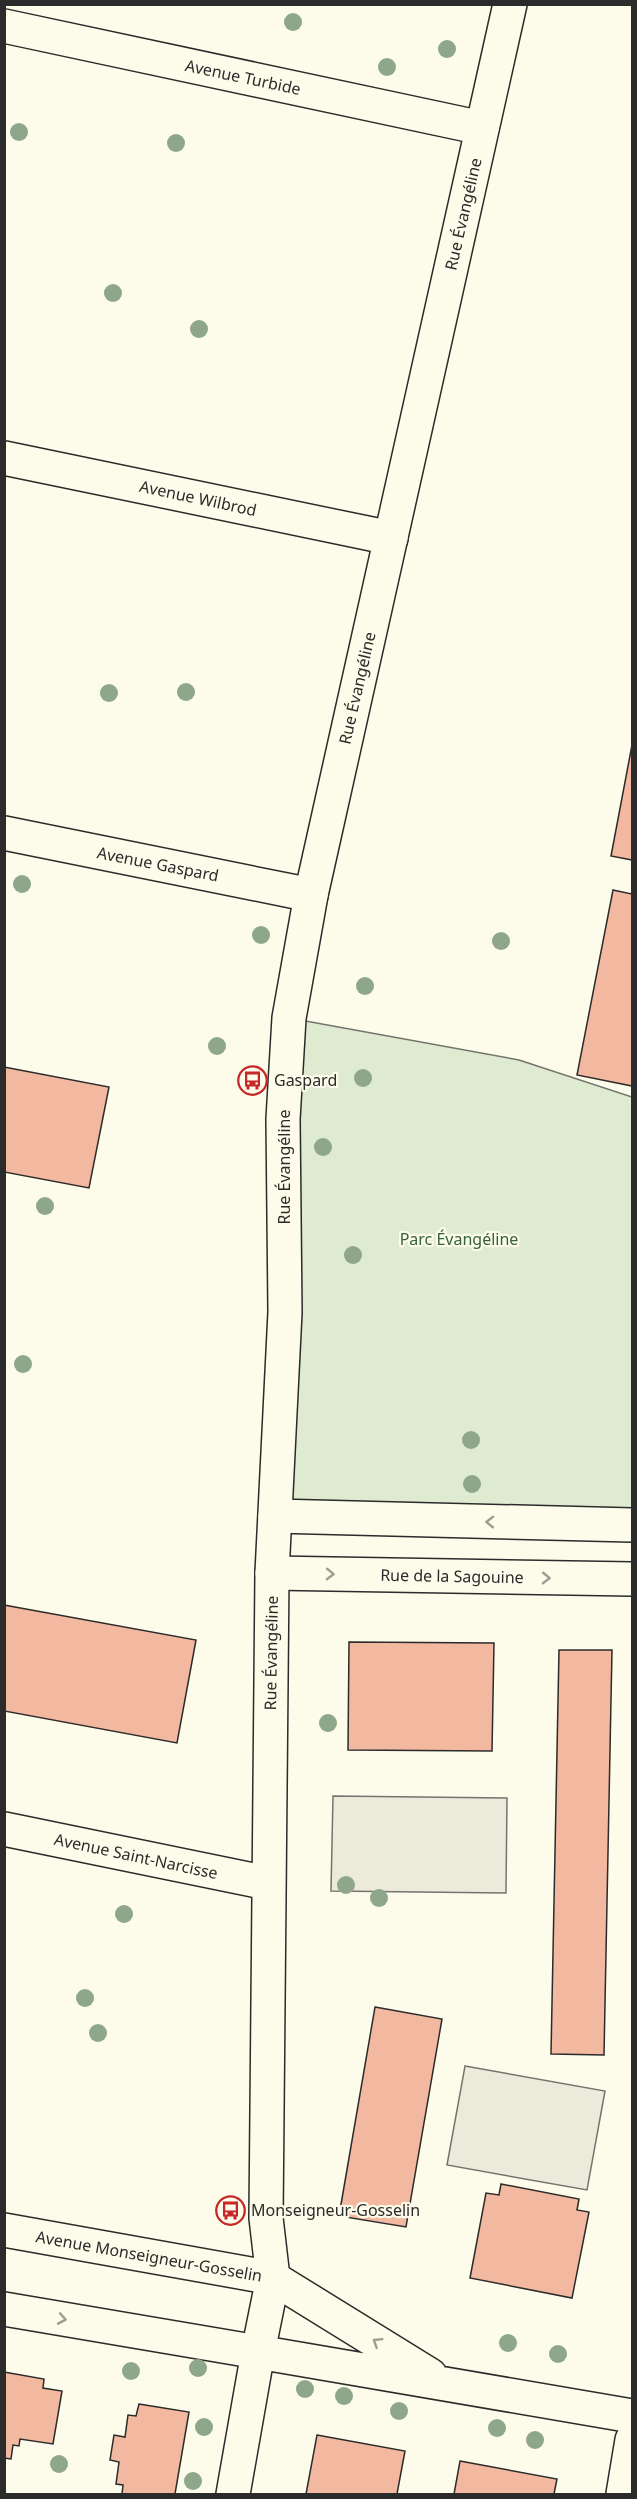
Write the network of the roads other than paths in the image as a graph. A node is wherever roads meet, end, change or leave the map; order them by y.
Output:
1 (510, 4) edge
2 (4, 26) edge
3 (482, 128) junction
4 (4, 458) edge
5 (391, 538) junction
6 (4, 833) edge
7 (311, 895) junction
8 (275, 1516) junction
9 (633, 1525) edge
10 (272, 1573) junction
11 (633, 1579) edge
12 (4, 1829) edge
13 (268, 1883) junction
14 (4, 2230) edge
15 (273, 2278) junction
16 (4, 2309) edge
17 (258, 2352) junction
18 (444, 2384) junction
19 (633, 2416) edge
20 (633, 2440) edge
21 (233, 2494) edge
22 (623, 2494) edge

1 - 3 street, Rue Évangéline
2 - 3 street, Avenue Turbide
3 - 5 street, Rue Évangéline
4 - 5 street, Avenue Wilbrod
5 - 7 street, Rue Évangéline
6 - 7 street, Avenue Gaspard
7 - 8 street, Rue Évangéline
9 -> 8 street
8 - 10 street, Rue Évangéline
10 -> 11 street, Rue de la Sagouine
10 - 13 street, Rue Évangéline
12 - 13 street, Avenue Saint-Narcisse
13 - 15 street, Rue Évangéline
14 - 15 street, Avenue Monseigneur-Gosselin
15 - 17 street, Rue Évangéline
18 -> 15 street, Avenue Monseigneur-Gosselin
16 -> 17 street, Avenue Monseigneur-Gosselin
17 - 18 street, Avenue Monseigneur-Gosselin
17 - 21 street, Rue Évangéline
18 - 19 street, Avenue Monseigneur-Gosselin
20 - 22 street

